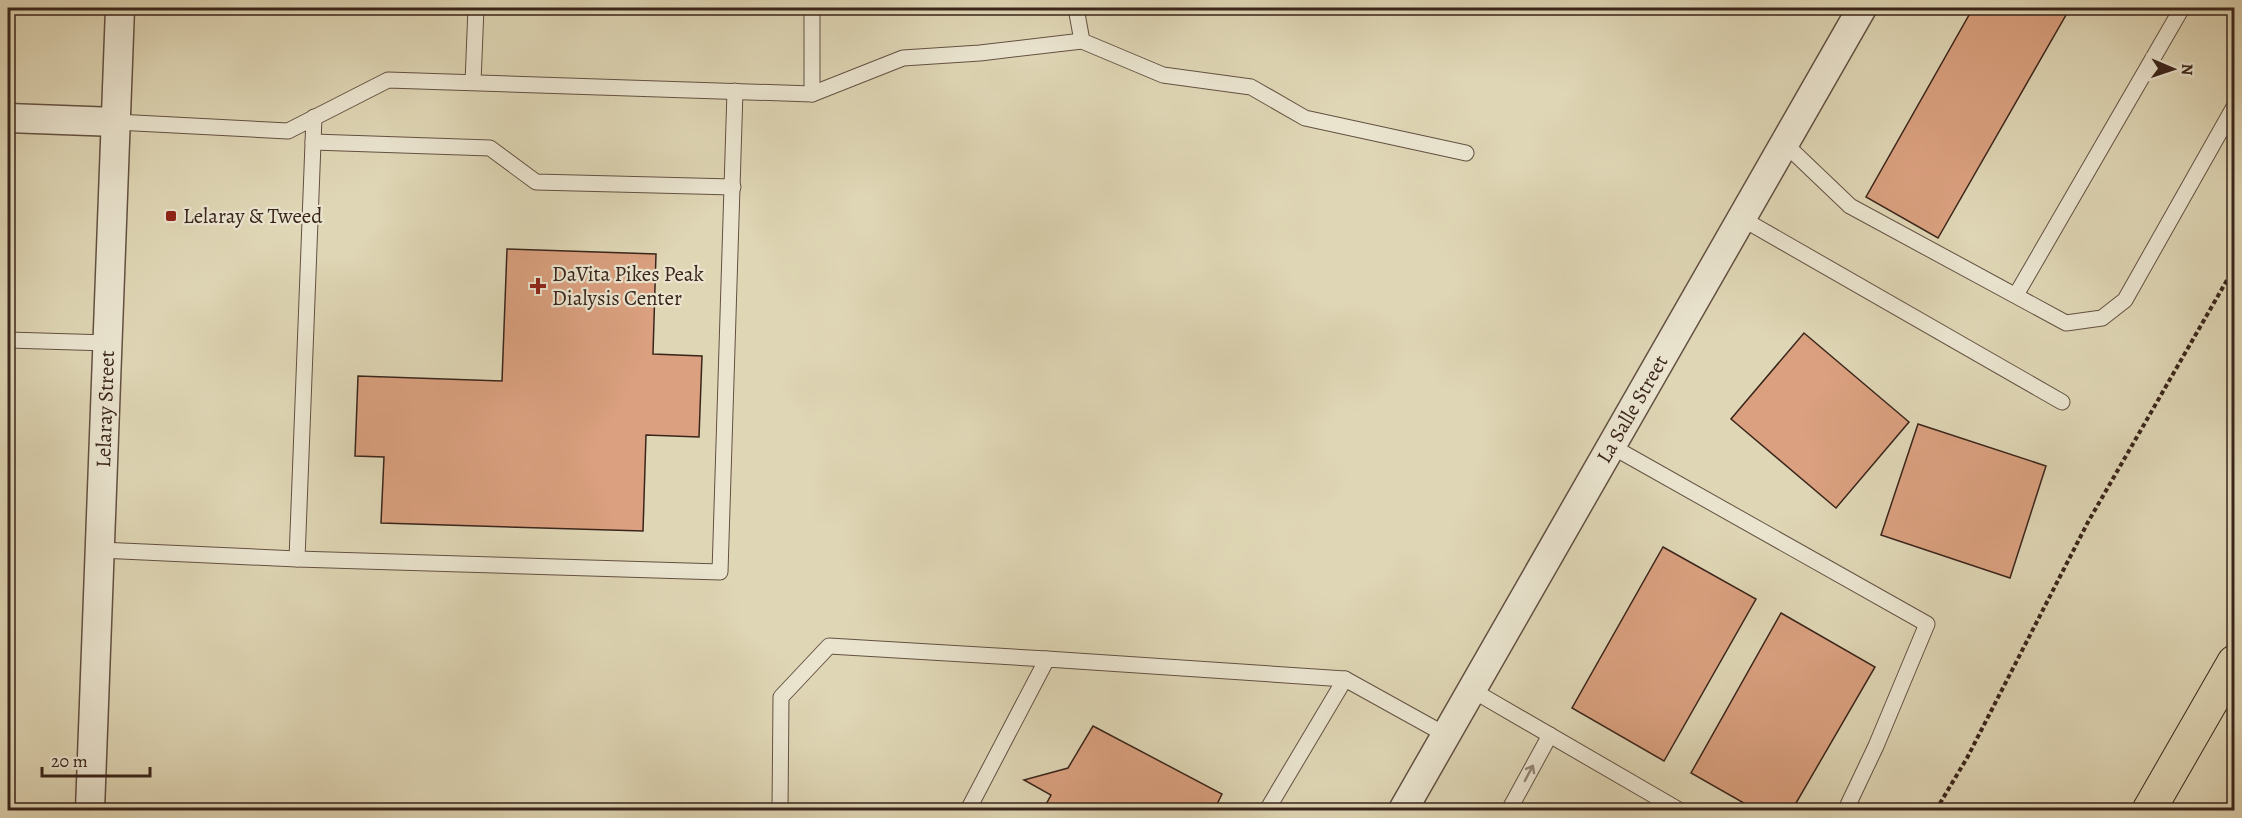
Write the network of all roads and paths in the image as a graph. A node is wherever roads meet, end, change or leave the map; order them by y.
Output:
1 (120, 8) edge
2 (476, 8) edge
3 (812, 8) edge
4 (1076, 8) edge
5 (1862, 8) edge
6 (2182, 8) edge
7 (1082, 42) junction
8 (473, 82) junction
9 (735, 91) junction
10 (812, 94) junction
11 (2235, 107) edge
12 (314, 117) junction
13 (8, 118) edge
14 (116, 122) junction
15 (313, 141) junction
16 (1784, 143) junction
17 (1466, 153) dead end
18 (733, 187) junction
19 (1741, 218) junction
20 (2235, 268) edge
21 (2016, 295) junction
22 (8, 340) edge
23 (108, 343) junction
24 (2062, 402) dead end
25 (1611, 446) junction
26 (100, 550) junction
27 (297, 559) junction
28 (1047, 659) junction
29 (2235, 662) edge
30 (1345, 679) junction
31 (1472, 690) junction
32 (1446, 735) junction
33 (1550, 735) junction
34 (1848, 805) dead end
35 (90, 810) edge
36 (780, 810) edge
37 (968, 810) edge
38 (1267, 810) edge
39 (1402, 810) edge
40 (1509, 810) edge
41 (1679, 810) edge
42 (1936, 810) edge
43 (2149, 810) edge

1 - 14 street, Lelaray Street
2 - 8 lane
3 - 10 lane
4 - 7 lane
5 - 16 street, La Salle Street
6 - 21 lane
7 - 10 lane
7 - 17 lane
8 - 9 lane
8 - 12 lane
9 - 10 lane
9 - 18 lane
11 - 21 lane
12 - 14 lane
12 - 15 lane
13 - 14 street
14 - 23 street, Lelaray Street
15 - 18 lane
15 - 27 lane
16 - 19 street, La Salle Street
16 - 21 lane
18 - 27 lane
19 - 24 lane
19 - 25 street, La Salle Street
20 - 42 path
22 - 23 lane
23 - 26 street, Lelaray Street
25 - 31 street, La Salle Street
25 - 34 lane
26 - 27 lane
26 - 35 street, Lelaray Street
28 - 30 lane
28 - 36 lane
28 - 37 lane
29 - 43 main road
30 - 32 lane
30 - 38 lane
31 - 32 street, La Salle Street
31 - 33 lane
32 - 39 street, La Salle Street
40 -> 33 lane
33 - 41 lane

